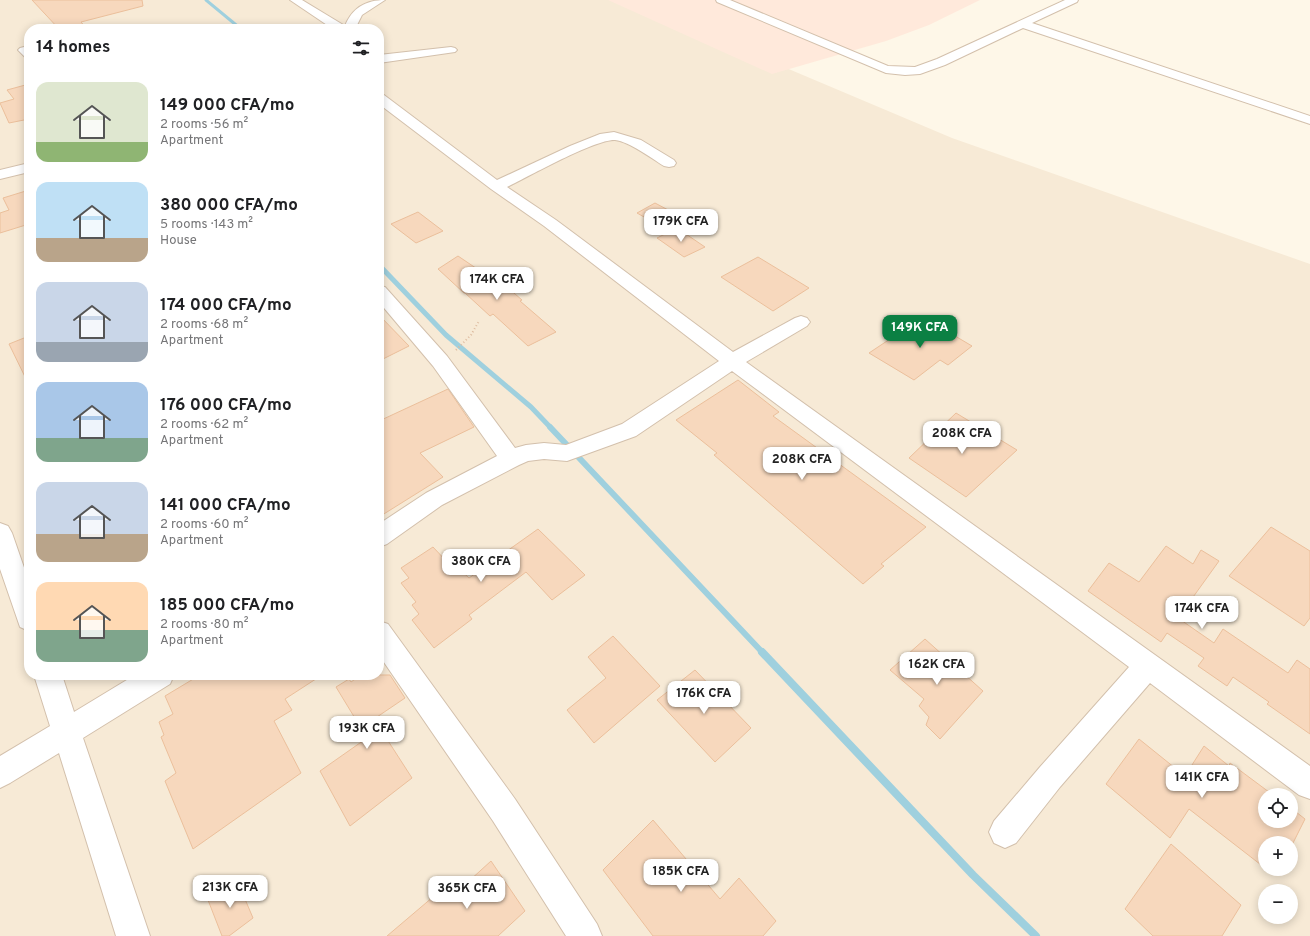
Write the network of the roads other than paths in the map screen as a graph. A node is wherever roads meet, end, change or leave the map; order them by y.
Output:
1 (295, 0) edge
2 (380, 0) edge
3 (721, 0) edge
4 (1074, 0) edge
5 (333, 24) edge
6 (351, 24) edge
7 (1023, 24) junction
8 (451, 50) dead end
9 (384, 58) edge
10 (384, 102) edge
11 (1310, 120) edge
12 (669, 163) dead end
13 (24, 168) edge
14 (0, 175) edge
15 (496, 186) junction
16 (384, 297) edge
17 (801, 322) dead end
18 (732, 361) junction
19 (511, 458) junction
20 (0, 533) edge
21 (384, 534) edge
22 (24, 604) edge
23 (384, 640) edge
24 (1148, 666) junction
25 (50, 680) edge
26 (152, 680) edge
27 (68, 732) junction
28 (0, 773) edge
29 (1310, 784) edge
30 (1005, 832) dead end
31 (133, 936) edge
32 (585, 936) edge

1 - 5 street
2 - 6 street
3 - 7 street
4 - 7 street
7 - 11 street
8 - 9 street
10 - 15 street
12 - 15 street
13 - 14 street
15 - 18 street
16 - 19 street
17 - 18 street
18 - 19 street
18 - 24 street
19 - 21 street
20 - 22 street
23 - 32 street
24 - 29 street
24 - 30 street
25 - 27 street
26 - 27 street
27 - 28 street
27 - 31 street

